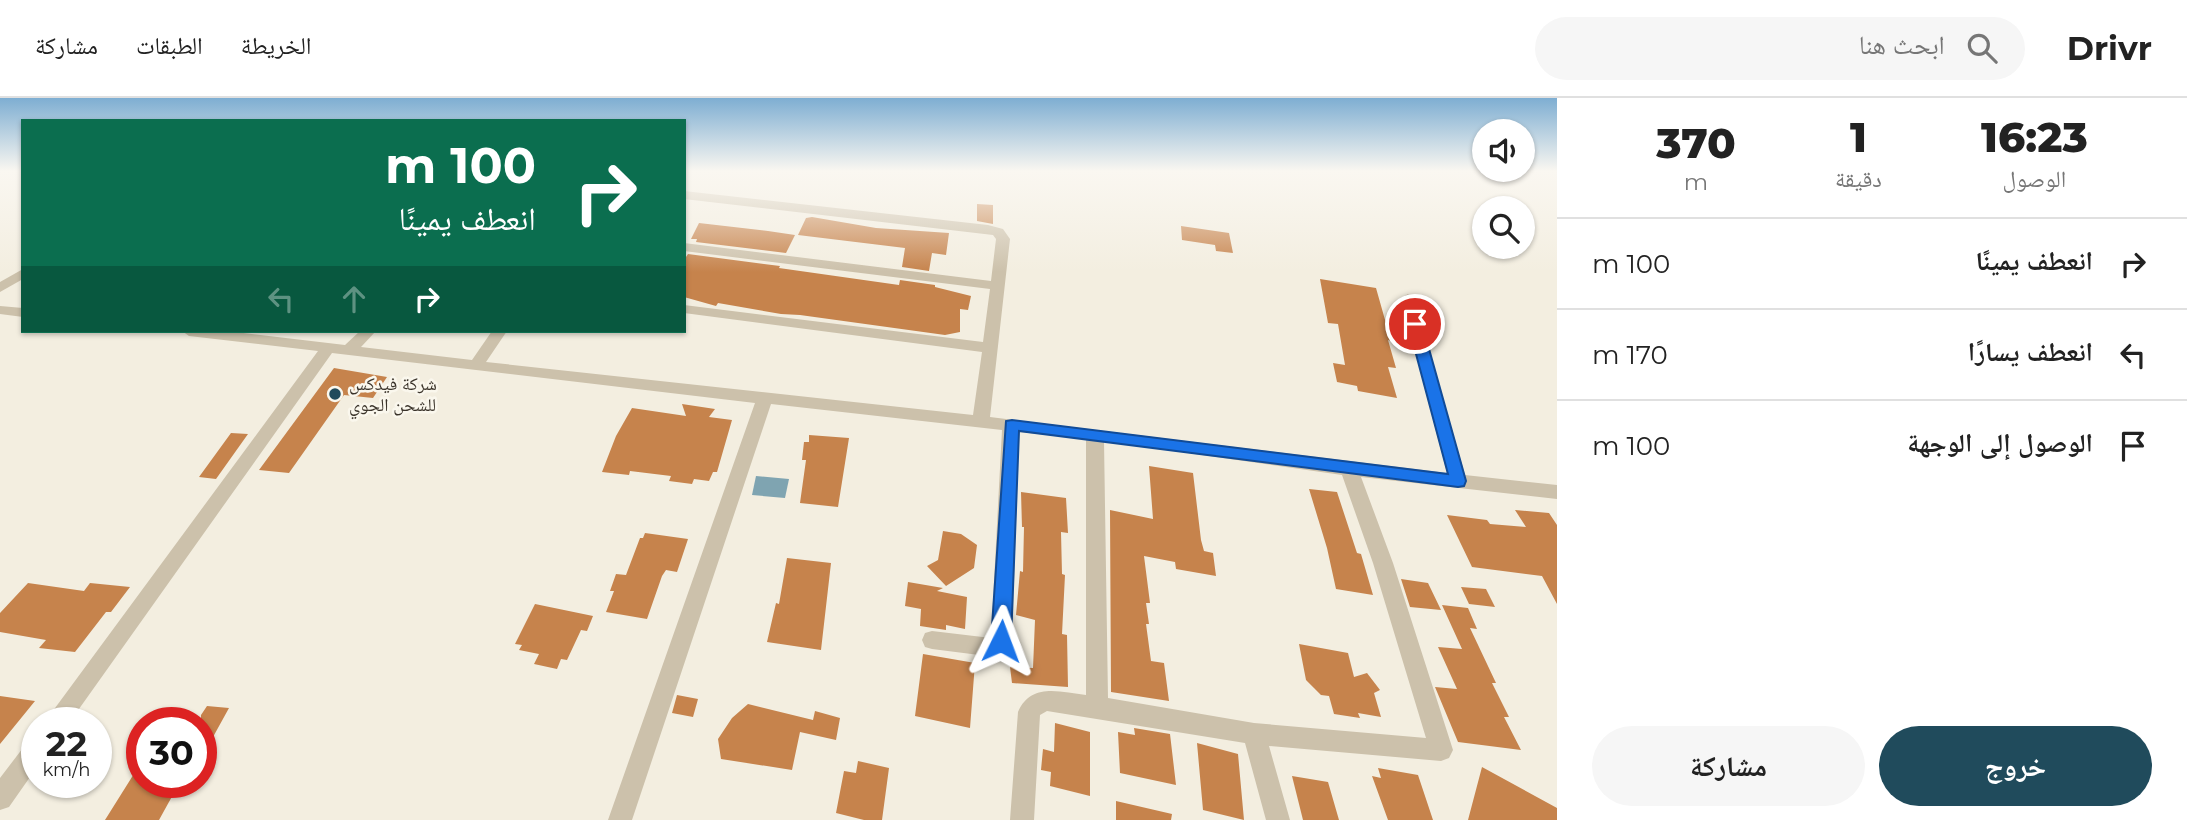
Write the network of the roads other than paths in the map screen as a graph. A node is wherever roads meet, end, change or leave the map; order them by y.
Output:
1 (771, 205) edge
2 (686, 247) edge
3 (21, 274) edge
4 (997, 286) junction
5 (0, 288) edge
6 (1408, 298) dead end
7 (686, 309) edge
8 (0, 310) edge
9 (21, 313) edge
10 (207, 333) edge
11 (367, 333) edge
12 (499, 333) edge
13 (329, 347) junction
14 (989, 348) junction
15 (350, 349) junction
16 (476, 365) junction
17 (765, 398) junction
18 (981, 421) junction
19 (1012, 425) junction
20 (1095, 434) junction
21 (1349, 469) junction
22 (1458, 481) junction
23 (1557, 492) edge
24 (932, 640) dead end
25 (67, 707) edge
26 (1097, 707) junction
27 (1254, 734) junction
28 (21, 770) edge
29 (0, 798) edge
30 (620, 820) edge
31 (1022, 820) edge
32 (1278, 820) edge

1 - 4 street
2 - 4 street
3 - 5 street
4 - 14 street
6 - 22 street
7 - 14 street
8 - 9 street
10 - 13 street
11 - 15 street
12 - 16 street
13 - 15 street
13 - 25 street
14 - 18 street
15 - 16 street
16 - 17 street
17 - 18 street
17 - 30 street
18 - 19 street
19 - 20 street
19 - 24 street
20 - 21 street
20 - 26 street
21 - 22 street
21 - 27 street
22 - 23 street
26 - 27 street
26 - 31 street
27 - 32 street
28 - 29 street

